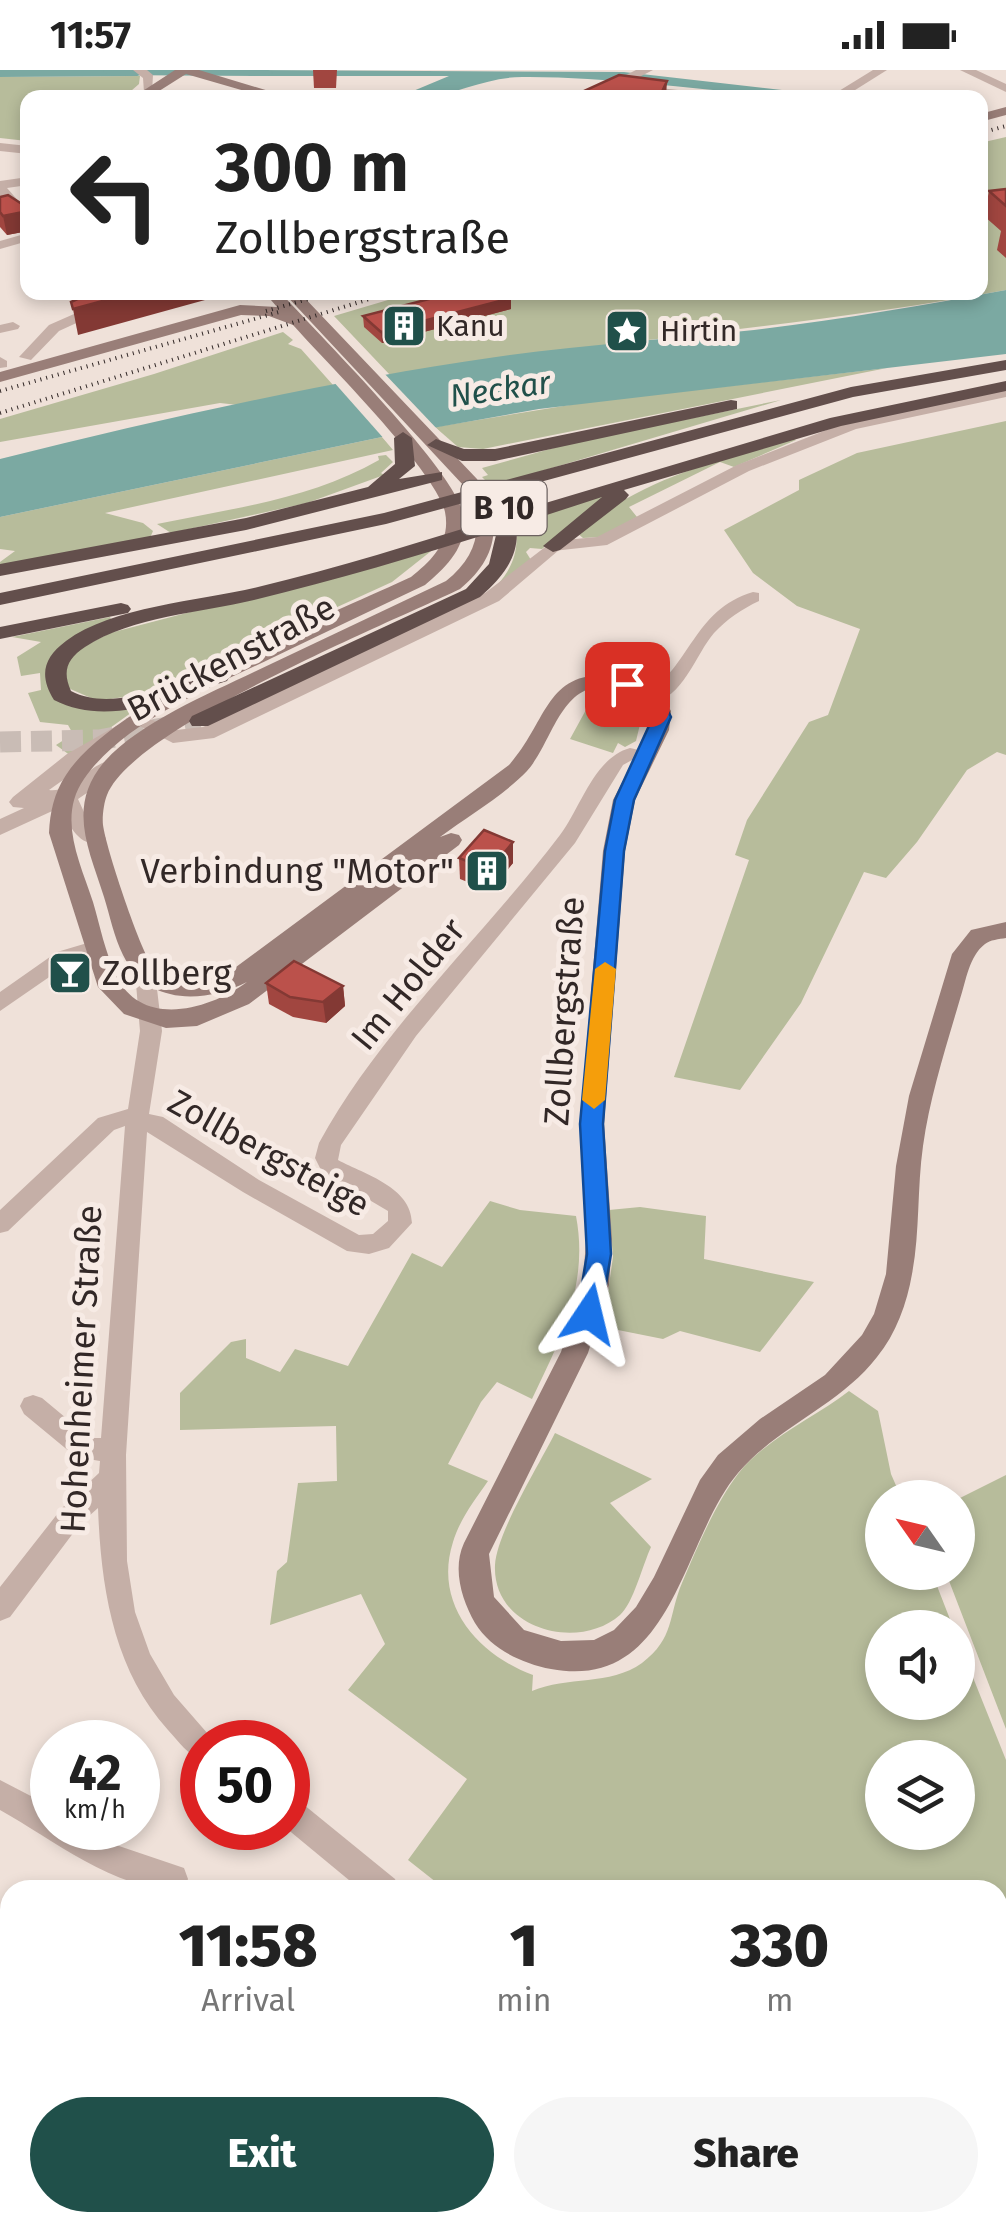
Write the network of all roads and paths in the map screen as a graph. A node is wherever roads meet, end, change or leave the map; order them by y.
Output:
1 (881, 70) edge
2 (966, 70) edge
3 (645, 71) edge
4 (234, 73) edge
5 (189, 74) edge
6 (145, 85) edge
7 (612, 86) junction
8 (1006, 88) edge
9 (247, 90) edge
10 (261, 90) edge
11 (603, 90) edge
12 (647, 90) edge
13 (847, 90) edge
14 (0, 186) edge
15 (20, 211) edge
16 (119, 300) edge
17 (233, 300) edge
18 (281, 300) edge
19 (295, 300) edge
20 (313, 300) edge
21 (307, 321) junction
22 (26, 357) junction
23 (1006, 365) edge
24 (1, 366) edge
25 (985, 367) junction
26 (1006, 376) edge
27 (1006, 390) edge
28 (425, 450) junction
29 (525, 450) junction
30 (673, 468) junction
31 (451, 479) junction
32 (359, 494) junction
33 (553, 546) junction
34 (0, 570) edge
35 (752, 597) dead end
36 (0, 599) edge
37 (0, 633) edge
38 (219, 676) junction
39 (608, 682) junction
40 (652, 697) junction
41 (200, 721) tunnel mouth
42 (132, 722) junction
43 (158, 732) junction
44 (645, 757) junction
45 (112, 766) junction
46 (64, 798) junction
47 (20, 802) junction
48 (0, 814) edge
49 (0, 828) edge
50 (94, 838) junction
51 (61, 841) junction
52 (1006, 930) edge
53 (94, 948) junction
54 (144, 972) junction
55 (0, 1003) edge
56 (151, 1016) junction
57 (137, 1118) junction
58 (0, 1224) edge
59 (367, 1246) joint
60 (33, 1406) dead end
61 (113, 1450) junction
62 (110, 1480) junction
63 (0, 1608) edge
64 (180, 1722) edge
65 (0, 1794) edge
66 (30, 1811) edge
67 (310, 1828) edge
68 (97, 1850) edge
69 (173, 1879) dead end
70 (372, 1880) edge

1 - 13 street
2 - 8 street
3 - 7 street
4 - 10 main road
5 - 6 main road
5 - 9 main road
7 - 11 street
7 - 12 street
14 - 15 street
16 - 22 street
17 - 22 main road
18 - 21 main road
19 - 21 main road
20 - 21 main road
21 - 24 main road
21 - 28 main road
21 - 28 main road
22 - 24 main road
23 - 25 highway, B 10
25 - 29 highway
25 - 36 highway, B 10
26 - 37 highway, B 10
27 - 30 highway
27 - 33 street
28 - 29 highway
28 - 31 main road
28 - 32 highway
29 - 31 highway
30 - 33 highway
30 - 38 highway
31 - 32 highway
31 - 38 main road, Brückenstraße
31 - 41 highway
31 - 43 main road, Brückenstraße
32 - 34 highway
33 - 43 street
35 - 40 street
38 - 42 main road, Brückenstraße
39 - 40 main road
39 - 54 main road
39 - 56 main road
40 - 44 main road, Zollbergstraße
42 - 43 street
42 - 46 main road, Brückenstraße
42 - 47 street, Brückenstraße
43 - 45 main road, Brückenstraße
44 - 52 main road, Zollbergstraße
44 - 59 street, Im Holder
45 - 46 street
45 - 50 main road, Brückenstraße
46 - 47 street
46 - 49 street
46 - 50 street
46 - 51 main road
47 - 48 street, Brückenstraße
49 - 51 street
50 - 54 main road, Brückenstraße
51 - 53 main road
53 - 55 street
53 - 56 main road
54 - 56 street, Hohenheimer Straße
56 - 57 street, Hohenheimer Straße
57 - 58 street
57 - 59 street, Zollbergsteige
57 - 61 street, Hohenheimer Straße
60 - 61 street
61 - 62 street, Hohenheimer Straße
62 - 63 street
62 - 64 street, Hohenheimer Straße
65 - 66 street
67 - 70 street
68 - 69 street

